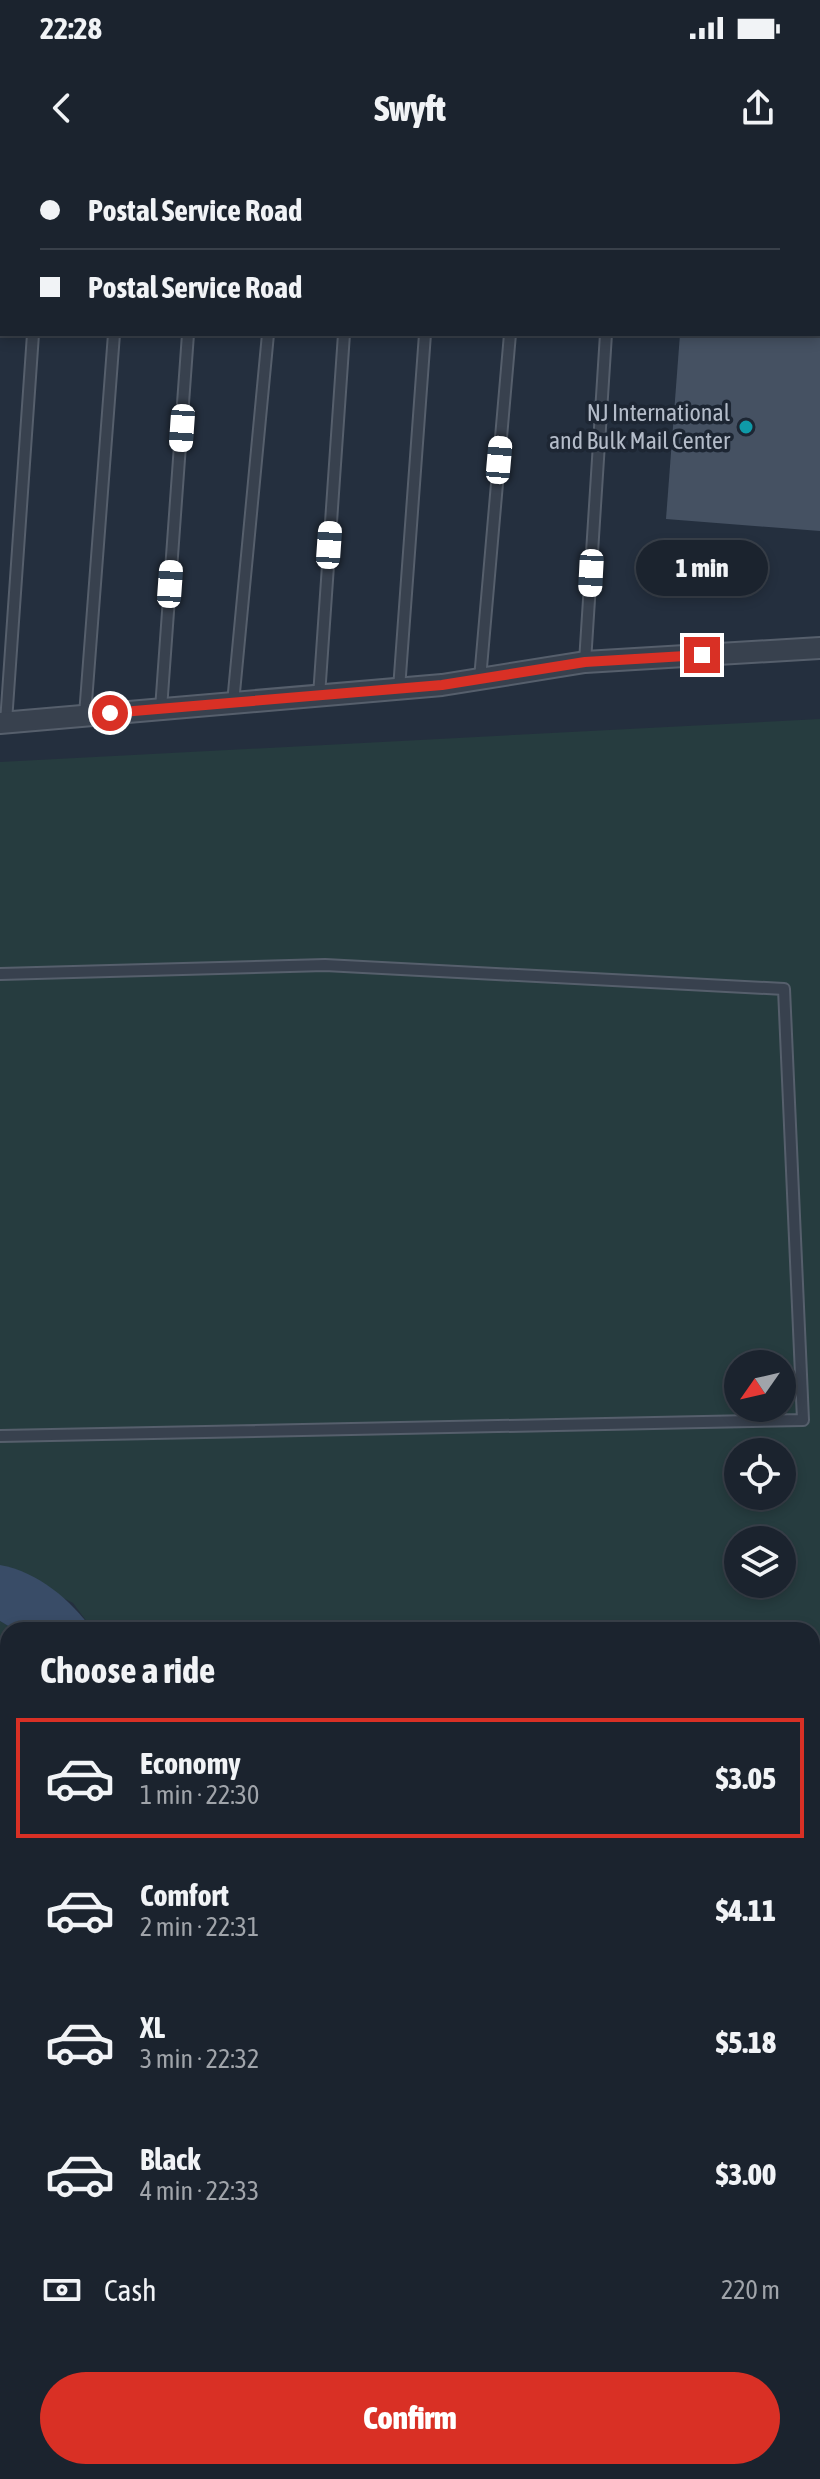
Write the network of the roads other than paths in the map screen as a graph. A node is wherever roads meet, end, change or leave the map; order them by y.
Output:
1 (33, 336) edge
2 (114, 336) edge
3 (188, 336) edge
4 (268, 336) edge
5 (344, 336) edge
6 (425, 336) edge
7 (510, 336) edge
8 (606, 336) edge
9 (820, 648) edge
10 (585, 662) junction
11 (479, 679) junction
12 (399, 689) junction
13 (319, 696) junction
14 (233, 703) junction
15 (161, 709) junction
16 (85, 715) junction
17 (3, 722) edge
18 (0, 974) edge
19 (0, 1436) edge

1 - 17 lane
2 - 16 lane
3 - 15 lane
4 - 14 lane
5 - 13 lane
6 - 12 lane
7 - 11 lane
8 - 10 lane
9 - 10 street
10 - 11 street
11 - 12 street
12 - 13 street
13 - 14 street
14 - 15 street
15 - 16 street
16 - 17 street
18 - 19 lane

